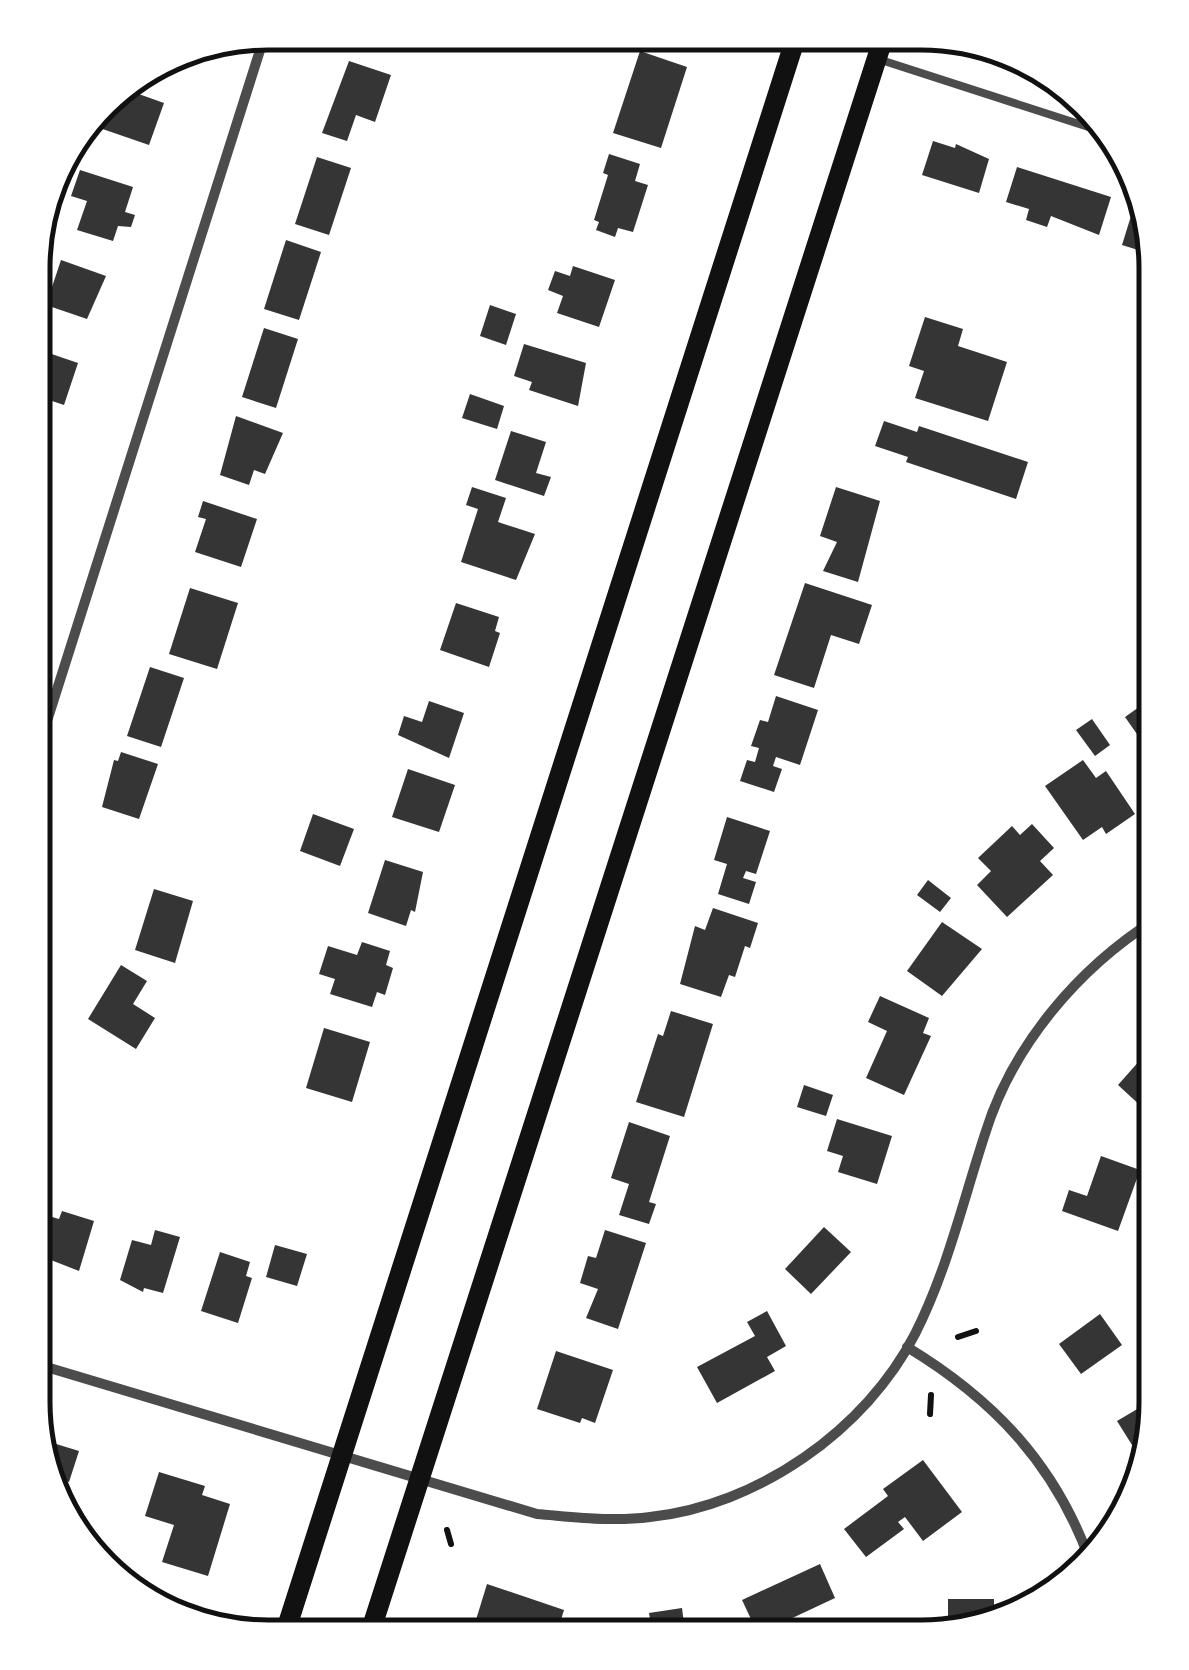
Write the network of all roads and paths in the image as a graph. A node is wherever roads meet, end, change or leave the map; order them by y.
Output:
1 (260, 50) edge
2 (792, 50) edge
3 (879, 50) edge
4 (876, 58) junction
5 (1087, 126) edge
6 (50, 712) edge
7 (1139, 934) edge
8 (976, 1331) dead end
9 (958, 1337) dead end
10 (907, 1347) junction
11 (50, 1368) edge
12 (931, 1395) dead end
13 (930, 1414) dead end
14 (340, 1457) junction
15 (420, 1479) junction
16 (447, 1530) dead end
17 (451, 1544) dead end
18 (1085, 1546) edge
19 (289, 1620) edge
20 (374, 1620) edge

1 - 6 street
2 - 14 main road
3 - 4 main road
4 - 5 lane
4 - 15 main road
7 - 10 street
8 - 9 path
10 - 15 street
10 - 18 street
11 - 14 street
12 - 13 path
14 - 15 street
14 - 19 main road
15 - 20 main road
16 - 17 path

